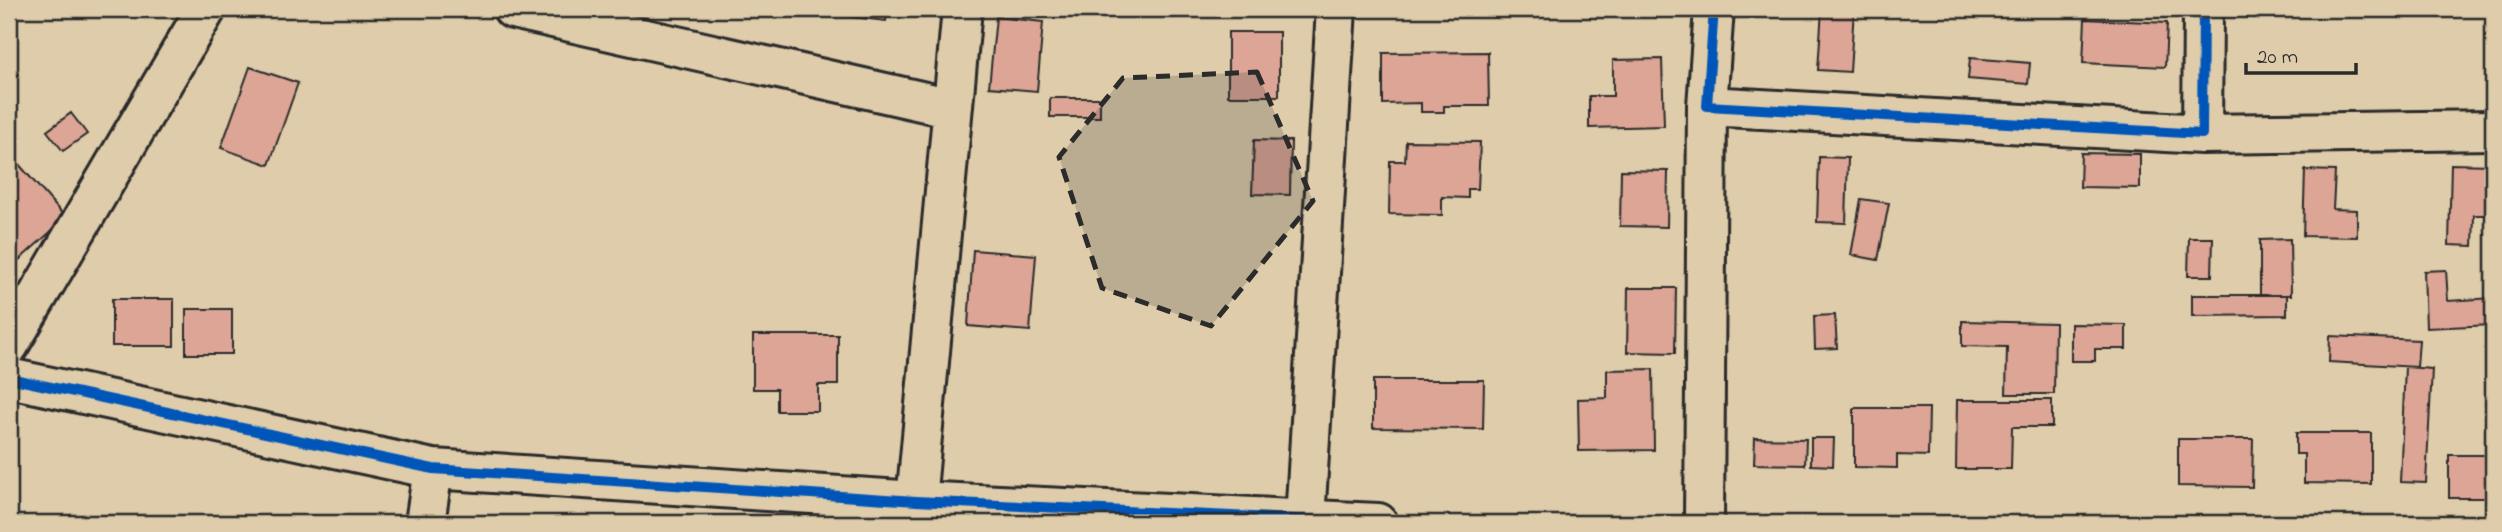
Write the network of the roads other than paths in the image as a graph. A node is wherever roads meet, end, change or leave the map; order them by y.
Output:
1 (206, 9) edge
2 (513, 9) edge
3 (962, 9) edge
4 (1336, 9) edge
5 (1714, 9) edge
6 (2203, 9) edge
7 (934, 104) dead end
8 (1706, 106) junction
9 (2493, 130) edge
10 (2202, 134) junction
11 (9, 345) edge
12 (9, 378) edge
13 (433, 469) junction
14 (916, 501) junction
15 (1305, 520) junction
16 (425, 523) edge
17 (1378, 523) edge
18 (1704, 523) edge

1 - 11 street
2 - 7 street
3 - 14 street
4 - 15 street
5 - 8 street
6 - 10 street
8 - 10 street
8 - 18 street
9 - 10 street
12 - 13 street
13 - 14 street
13 - 16 street
14 - 15 street
15 - 17 street

